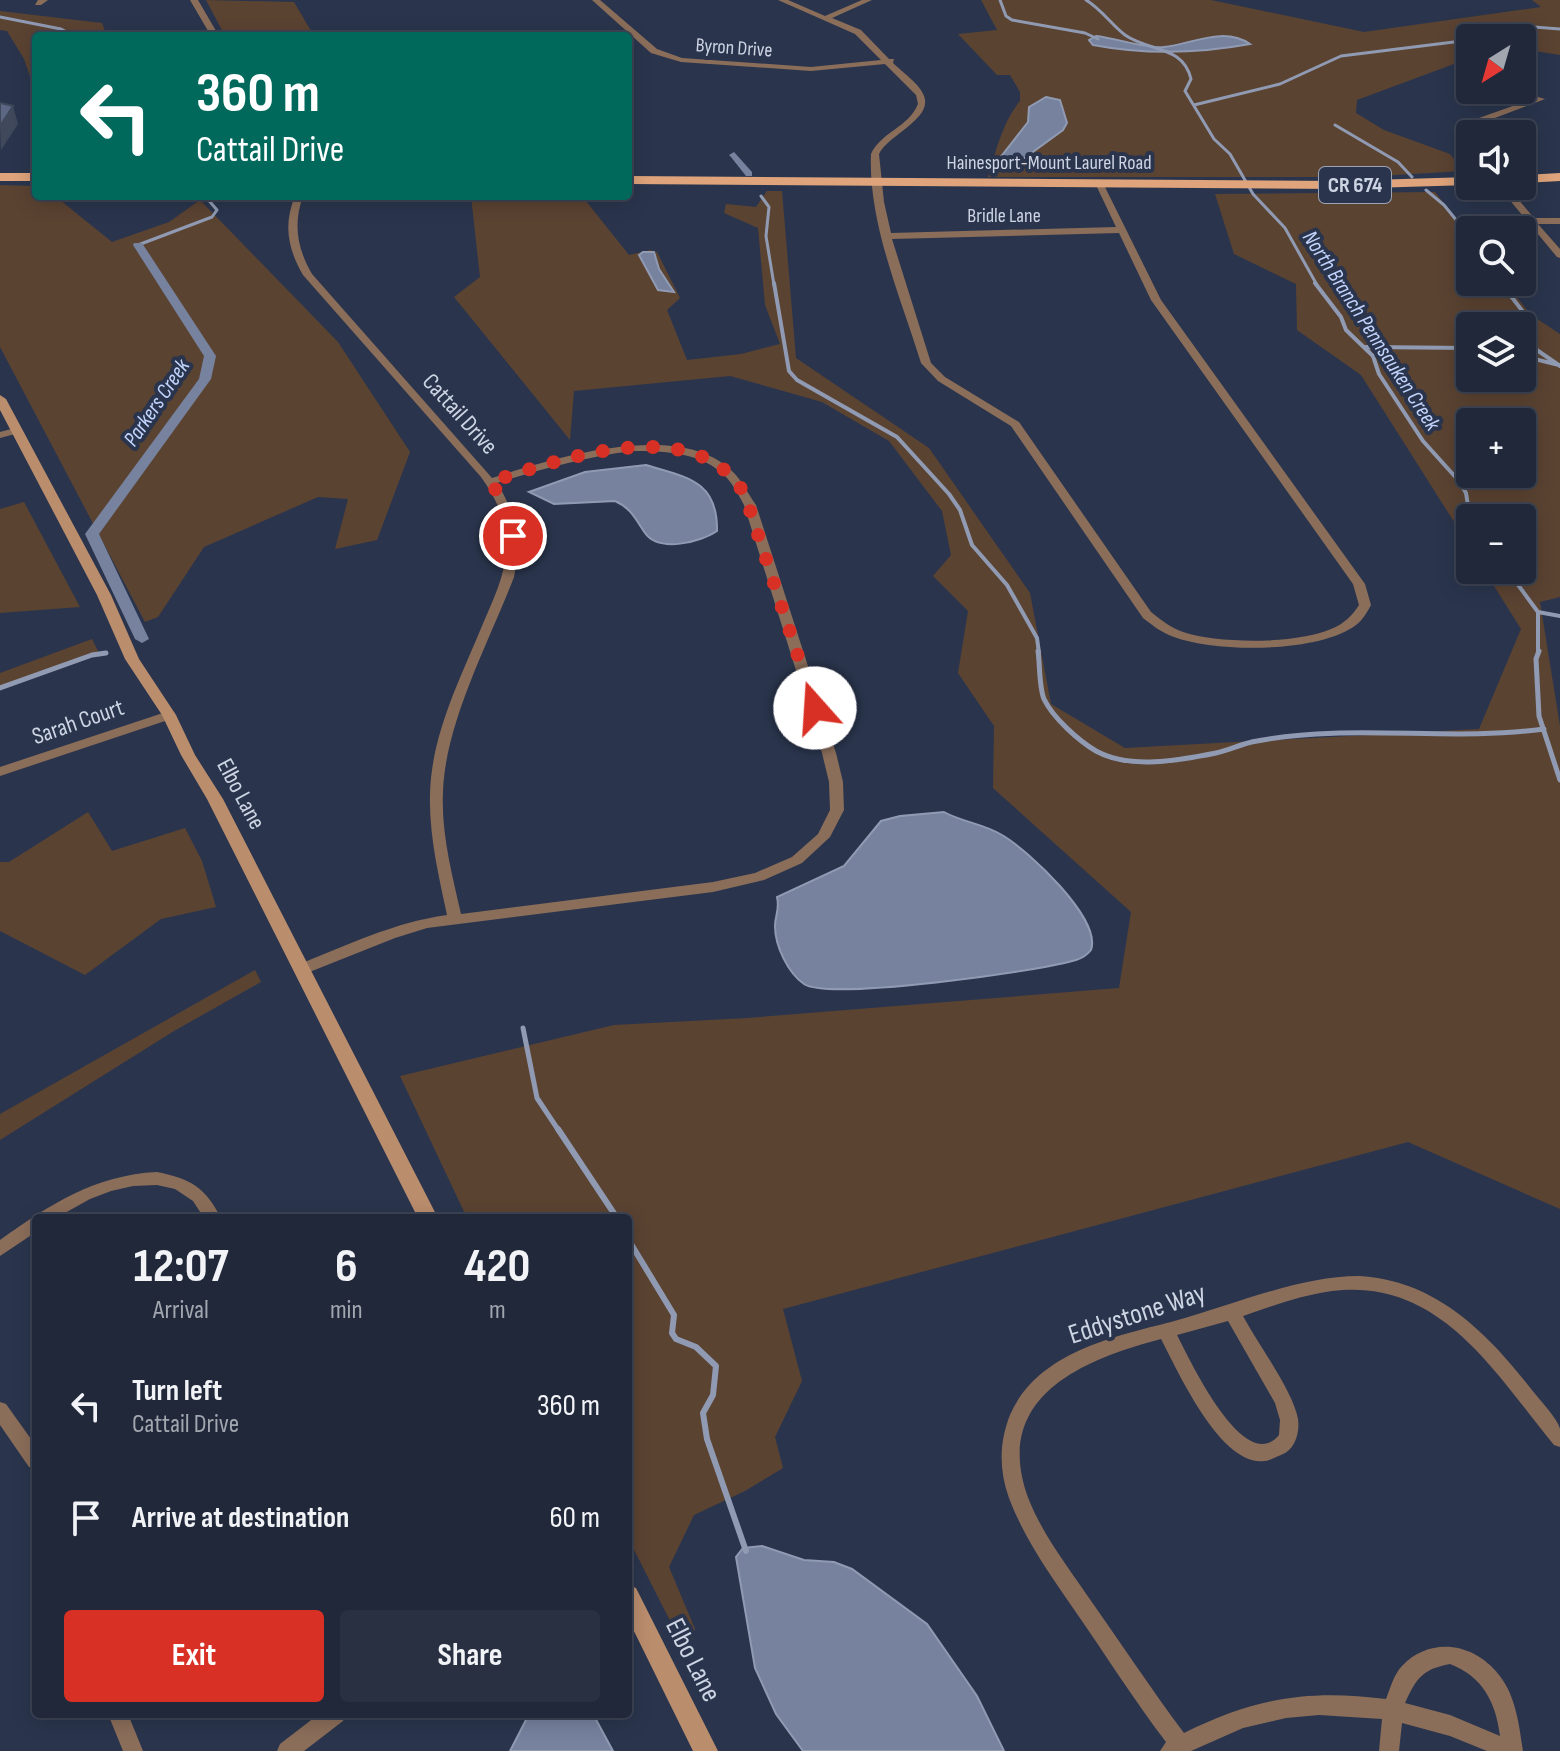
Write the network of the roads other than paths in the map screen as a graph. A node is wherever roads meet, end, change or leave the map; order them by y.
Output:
1 (194, 0) edge
2 (596, 0) edge
3 (782, 0) edge
4 (868, 0) edge
5 (826, 18) junction
6 (213, 32) edge
7 (891, 61) junction
8 (1541, 99) dead end
9 (1482, 120) edge
10 (0, 177) edge
11 (32, 177) edge
12 (1560, 177) edge
13 (1536, 178) edge
14 (632, 180) edge
15 (1456, 181) edge
16 (877, 182) junction
17 (1099, 183) junction
18 (298, 200) edge
19 (1514, 200) edge
20 (1528, 216) edge
21 (1536, 221) edge
22 (1560, 221) edge
23 (1536, 226) edge
24 (1122, 230) junction
25 (887, 236) junction
26 (1560, 255) edge
27 (0, 399) edge
28 (8, 433) edge
29 (490, 482) junction
30 (169, 715) junction
31 (0, 772) edge
32 (455, 920) junction
33 (302, 969) junction
34 (49, 1214) edge
35 (211, 1214) edge
36 (426, 1214) edge
37 (32, 1226) edge
38 (0, 1249) edge
39 (1232, 1312) junction
40 (1166, 1332) junction
41 (0, 1410) edge
42 (1560, 1439) edge
43 (32, 1455) edge
44 (632, 1604) edge
45 (1393, 1711) junction
46 (120, 1718) edge
47 (331, 1718) edge
48 (1176, 1748) edge
49 (133, 1751) edge
50 (287, 1751) edge
51 (706, 1751) edge
52 (1389, 1751) edge
53 (1511, 1751) edge

1 - 6 street
2 - 7 street, Byron Drive
3 - 5 street
4 - 5 street
5 - 7 street
7 - 16 street
8 - 9 street
10 - 11 main road
12 - 13 main road
14 - 16 main road, Hainesport-Mount Laurel Road / CR 674
15 - 17 main road, Hainesport-Mount Laurel Road / CR 674
16 - 17 main road, Hainesport-Mount Laurel Road / CR 674
16 - 25 street
17 - 24 street
18 - 29 street, Cattail Drive
19 - 20 street
21 - 22 street
23 - 26 street
24 - 25 street, Bridle Lane
24 - 25 street
27 - 28 street, Elbo Lane
28 - 30 street, Elbo Lane
29 - 32 street, Cattail Drive
29 - 32 street
30 - 31 street, Sarah Court
30 - 33 street, Elbo Lane
32 - 33 street
33 - 36 street, Elbo Lane
34 - 35 street
37 - 38 street
39 - 40 street, Eddystone Way
39 - 40 street
39 - 42 street, Eddystone Way
40 - 48 street, Eddystone Way
41 - 43 street
44 - 51 street, Elbo Lane
45 - 48 street
45 - 52 street
45 - 53 street
45 - 53 street
46 - 49 street
47 - 50 street

